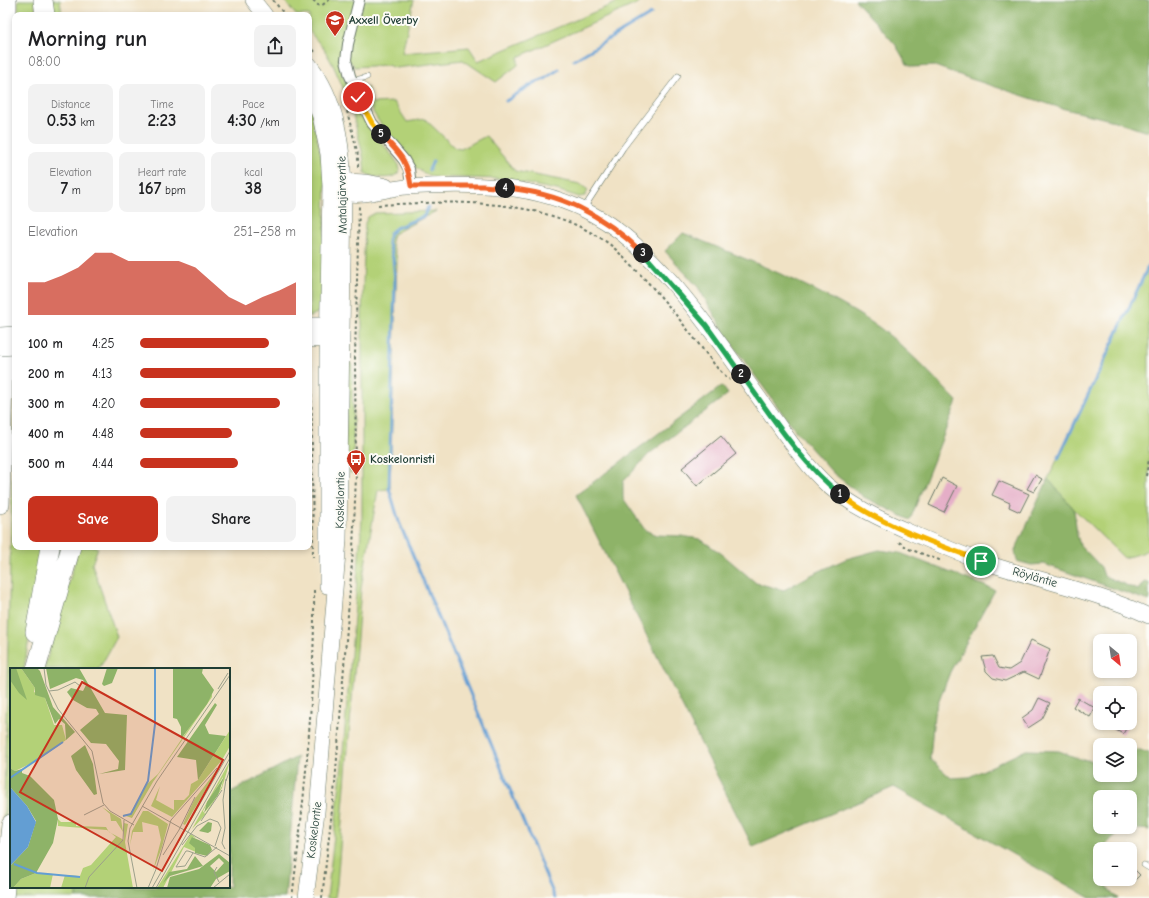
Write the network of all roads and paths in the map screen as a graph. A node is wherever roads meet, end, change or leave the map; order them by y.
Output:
1 (7, 0) edge
2 (42, 0) edge
3 (252, 0) edge
4 (273, 0) edge
5 (313, 0) edge
6 (328, 0) edge
7 (359, 0) edge
8 (44, 12) edge
9 (262, 12) edge
10 (283, 12) edge
11 (312, 69) edge
12 (678, 76) dead end
13 (367, 77) dead end
14 (352, 81) junction
15 (312, 95) edge
16 (411, 186) junction
17 (339, 187) junction
18 (583, 209) junction
19 (312, 326) edge
20 (328, 332) junction
21 (342, 332) junction
22 (12, 334) edge
23 (0, 335) edge
24 (312, 339) edge
25 (12, 347) edge
26 (0, 348) edge
27 (312, 460) edge
28 (1149, 460) edge
29 (1146, 476) dead end
30 (0, 504) edge
31 (50, 550) edge
32 (70, 550) edge
33 (313, 561) dead end
34 (314, 585) dead end
35 (1149, 616) edge
36 (330, 643) junction
37 (31, 668) edge
38 (36, 668) edge
39 (343, 675) dead end
40 (10, 835) edge
41 (4, 898) edge
42 (292, 898) edge
43 (306, 898) edge
44 (322, 898) edge

1 - 30 highway
2 - 8 highway
3 - 9 main road
4 - 10 path
5 - 6 path
7 - 14 street
11 - 17 main road, Matalajärventie
12 - 18 lane
13 - 14 lane
14 - 16 street
15 - 17 main road, Matalajärventie
16 - 17 main road, Röyläntie
16 - 18 main road, Röyläntie
17 - 20 main road, Matalajärventie
17 - 21 main road, Matalajärventie
18 - 35 main road, Röyläntie
19 - 20 main road
20 - 21 main road
20 - 24 main road
20 - 36 main road, Koskelontie
21 - 36 main road, Koskelontie
22 - 23 main road, bridge
25 - 26 main road, bridge
27 - 33 path
28 - 29 path
31 - 37 highway
32 - 38 highway
34 - 42 path
36 - 43 main road, Koskelontie
39 - 44 path
40 - 41 highway

